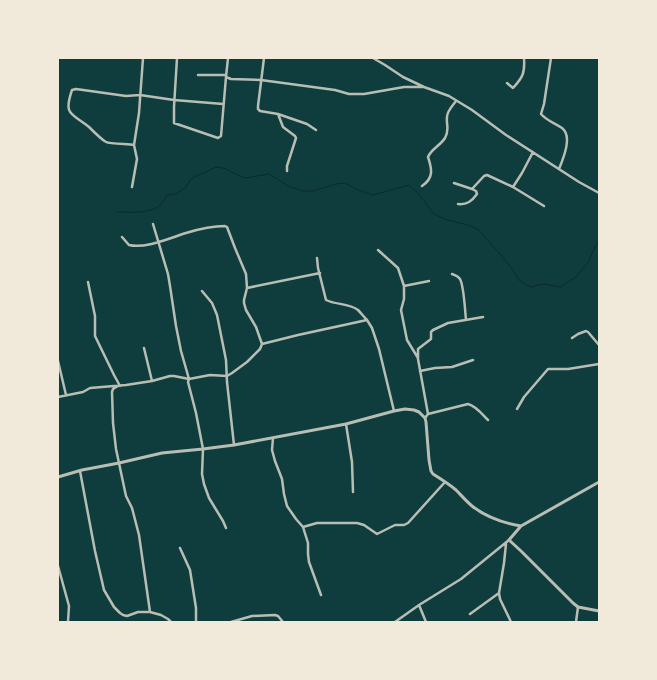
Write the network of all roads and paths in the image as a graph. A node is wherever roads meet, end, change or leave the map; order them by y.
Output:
1 (143, 58) edge
2 (177, 58) edge
3 (228, 58) edge
4 (264, 58) edge
5 (373, 58) edge
6 (524, 58) edge
7 (551, 58) edge
8 (198, 75) dead end
9 (226, 76) junction
10 (262, 80) junction
11 (507, 83) dead end
12 (424, 87) junction
13 (140, 95) junction
14 (174, 100) junction
15 (456, 101) junction
16 (223, 104) junction
17 (278, 114) junction
18 (316, 130) dead end
19 (134, 145) junction
20 (533, 152) junction
21 (559, 169) junction
22 (287, 171) dead end
23 (454, 183) dead end
24 (422, 186) dead end
25 (132, 187) dead end
26 (513, 188) junction
27 (472, 189) junction
28 (599, 194) edge
29 (458, 204) dead end
30 (544, 206) dead end
31 (153, 224) dead end
32 (122, 237) dead end
33 (158, 242) junction
34 (378, 250) dead end
35 (317, 258) dead end
36 (320, 273) junction
37 (452, 274) dead end
38 (429, 281) dead end
39 (88, 282) dead end
40 (404, 286) junction
41 (247, 288) junction
42 (202, 291) dead end
43 (482, 317) dead end
44 (367, 320) junction
45 (466, 320) junction
46 (572, 338) dead end
47 (262, 344) junction
48 (599, 345) edge
49 (144, 348) dead end
50 (418, 359) junction
51 (473, 360) dead end
52 (58, 361) edge
53 (599, 364) edge
54 (420, 371) junction
55 (227, 376) junction
56 (188, 379) junction
57 (152, 381) junction
58 (119, 386) junction
59 (66, 395) junction
60 (58, 397) edge
61 (517, 408) dead end
62 (394, 410) junction
63 (428, 414) junction
64 (425, 418) junction
65 (488, 420) dead end
66 (346, 424) junction
67 (273, 438) junction
68 (234, 445) junction
69 (203, 449) junction
70 (119, 463) junction
71 (80, 470) junction
72 (58, 477) edge
73 (445, 482) junction
74 (599, 482) edge
75 (353, 492) dead end
76 (521, 526) junction
77 (303, 527) junction
78 (226, 528) dead end
79 (509, 540) junction
80 (506, 544) junction
81 (180, 548) dead end
82 (58, 566) edge
83 (499, 593) junction
84 (321, 595) dead end
85 (419, 605) junction
86 (578, 607) junction
87 (599, 611) edge
88 (150, 612) junction
89 (470, 614) dead end
90 (68, 622) edge
91 (171, 622) edge
92 (196, 622) edge
93 (231, 622) edge
94 (283, 622) edge
95 (395, 622) edge
96 (426, 622) edge
97 (511, 622) edge
98 (576, 622) edge

1 - 13 street
2 - 14 street
3 - 9 street
4 - 10 street
5 - 12 street
6 - 11 street
7 - 21 street
8 - 9 street
9 - 10 street
9 - 16 street
10 - 12 street
10 - 17 street
12 - 15 street
13 - 14 street
13 - 19 street
13 - 19 street
14 - 16 street
14 - 16 street
15 - 20 street
15 - 24 street
17 - 18 street
17 - 22 street
19 - 25 street
20 - 21 street
20 - 26 street
21 - 28 street
23 - 27 street
26 - 27 street
26 - 30 street
27 - 29 street
31 - 33 street
32 - 33 street
33 - 41 street
33 - 56 street
34 - 40 street
35 - 36 street
36 - 41 street
36 - 44 street
37 - 45 street
38 - 40 street
39 - 58 street
40 - 50 street
41 - 47 street
42 - 55 street
43 - 45 street
44 - 47 street
44 - 62 street
45 - 50 street
46 - 48 street
47 - 55 street
49 - 57 street
50 - 54 street
51 - 54 street
52 - 59 street
53 - 61 street
54 - 63 street
55 - 56 street
55 - 68 street
56 - 57 street
56 - 69 street
57 - 58 street
58 - 59 street
58 - 70 street
59 - 60 street
62 - 64 street
62 - 66 street
63 - 64 street
63 - 65 street
64 - 73 street
66 - 67 street
66 - 75 street
67 - 68 street
67 - 77 street
68 - 69 street
69 - 70 street
69 - 78 street
70 - 71 street
70 - 88 street
71 - 72 street
71 - 88 street
73 - 76 street
73 - 77 street
74 - 76 street
76 - 79 street
77 - 84 street
79 - 80 street
79 - 86 street
80 - 83 street
80 - 85 street
81 - 92 street
82 - 90 street
83 - 89 street
83 - 97 street
85 - 95 street
85 - 96 street
86 - 87 street
86 - 98 street
88 - 91 street
93 - 94 street

